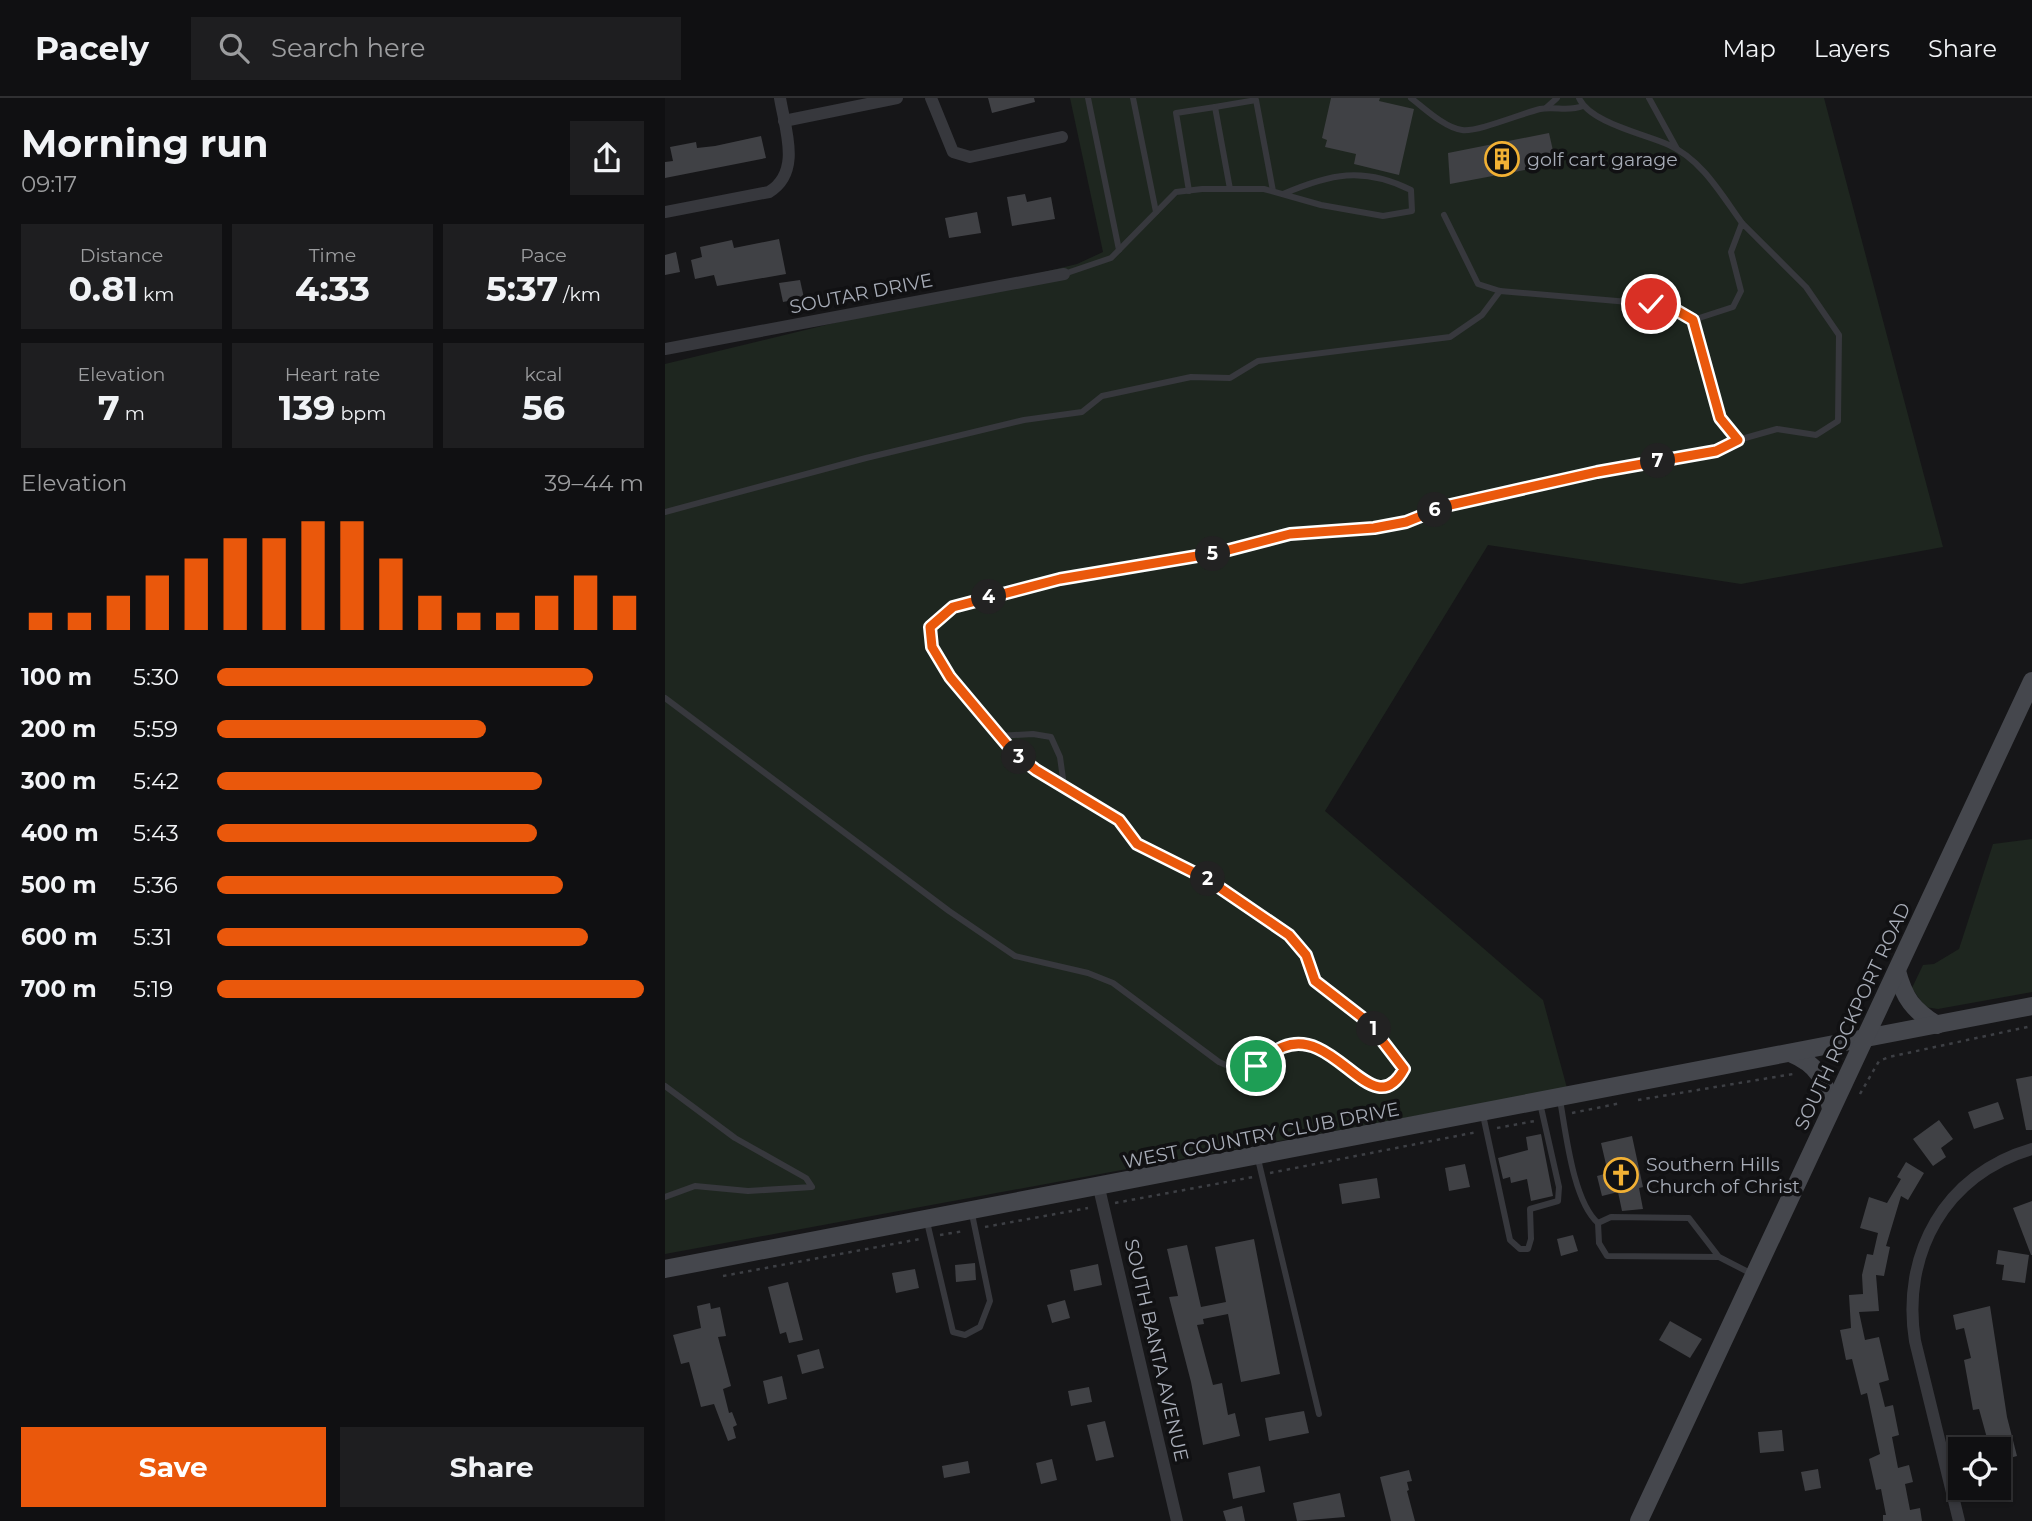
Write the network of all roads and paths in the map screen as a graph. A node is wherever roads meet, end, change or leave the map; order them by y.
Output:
1 (780, 98) edge
2 (897, 98) edge
3 (931, 98) edge
4 (1088, 98) edge
5 (1133, 98) edge
6 (1411, 98) edge
7 (1557, 98) edge
8 (1579, 98) edge
9 (1650, 98) edge
10 (1583, 106) junction
11 (1215, 107) junction
12 (1546, 108) junction
13 (784, 121) junction
14 (1062, 138) dead end
15 (1678, 150) junction
16 (1230, 189) junction
17 (1189, 191) junction
18 (1273, 191) junction
19 (1283, 194) junction
20 (665, 212) edge
21 (1156, 212) junction
22 (1444, 215) dead end
23 (1742, 223) junction
24 (1119, 250) junction
25 (1063, 274) joint
26 (1500, 291) junction
27 (1693, 320) junction
28 (665, 349) edge
29 (1738, 440) junction
30 (665, 512) edge
31 (2032, 681) edge
32 (665, 698) edge
33 (998, 736) junction
34 (1064, 786) junction
35 (1896, 971) junction
36 (2032, 1006) edge
37 (1937, 1025) junction
38 (2032, 1026) edge
39 (1864, 1039) junction
40 (1790, 1053) junction
41 (1798, 1074) dead end
42 (665, 1086) edge
43 (1860, 1094) dead end
44 (1562, 1107) junction
45 (1831, 1109) junction
46 (1542, 1110) junction
47 (1484, 1122) junction
48 (2032, 1149) edge
49 (1258, 1157) junction
50 (1261, 1175) junction
51 (1101, 1196) junction
52 (665, 1197) edge
53 (973, 1220) junction
54 (1598, 1223) junction
55 (929, 1229) junction
56 (1719, 1257) junction
57 (665, 1269) edge
58 (1754, 1275) junction
59 (715, 1278) dead end
60 (1319, 1414) dead end
61 (1177, 1521) edge
62 (1639, 1521) edge
63 (1959, 1521) edge

1 - 13 street
2 - 13 street
3 - 14 street
4 - 24 lane
5 - 21 lane
6 - 12 lane
7 - 12 lane
8 - 10 lane
9 - 15 lane
10 - 12 lane
10 - 15 lane
11 - 16 lane
11 - 17 lane
11 - 18 lane
13 - 20 street
15 - 23 lane
16 - 17 lane
16 - 18 lane
17 - 21 lane
18 - 19 lane
19 - 19 lane
21 - 24 lane
22 - 26 lane
23 - 27 lane
23 - 29 lane
24 - 25 lane
25 - 28 street, SOUTAR DRIVE
26 - 27 lane
26 - 30 lane
27 - 29 lane
29 - 33 lane
31 - 35 main road, SOUTH ROCKPORT ROAD
32 - 34 lane
33 - 34 lane
33 - 34 lane
35 - 37 main road
35 - 39 main road, SOUTH ROCKPORT ROAD
36 - 37 main road, WEST COUNTRY CLUB DRIVE
37 - 39 main road, WEST COUNTRY CLUB DRIVE
38 - 43 path
39 - 40 main road, WEST COUNTRY CLUB DRIVE
39 - 45 main road, SOUTH ROCKPORT ROAD
40 - 44 main road, WEST COUNTRY CLUB DRIVE
40 - 45 main road
41 - 44 path
42 - 52 lane
44 - 46 main road, WEST COUNTRY CLUB DRIVE
44 - 54 lane
45 - 58 main road, SOUTH ROCKPORT ROAD
46 - 47 main road, WEST COUNTRY CLUB DRIVE
46 - 47 path
46 - 47 lane
47 - 49 main road, WEST COUNTRY CLUB DRIVE
47 - 50 path
48 - 63 street
49 - 50 lane
49 - 51 main road, WEST COUNTRY CLUB DRIVE
50 - 51 path
50 - 60 lane
51 - 53 main road, WEST COUNTRY CLUB DRIVE
51 - 53 path
51 - 61 street, SOUTH BANTA AVENUE
53 - 55 main road, WEST COUNTRY CLUB DRIVE
53 - 55 path
53 - 55 lane
54 - 56 lane
54 - 56 lane
55 - 57 main road, WEST COUNTRY CLUB DRIVE
55 - 59 path
56 - 58 lane
58 - 62 main road, SOUTH ROCKPORT ROAD

